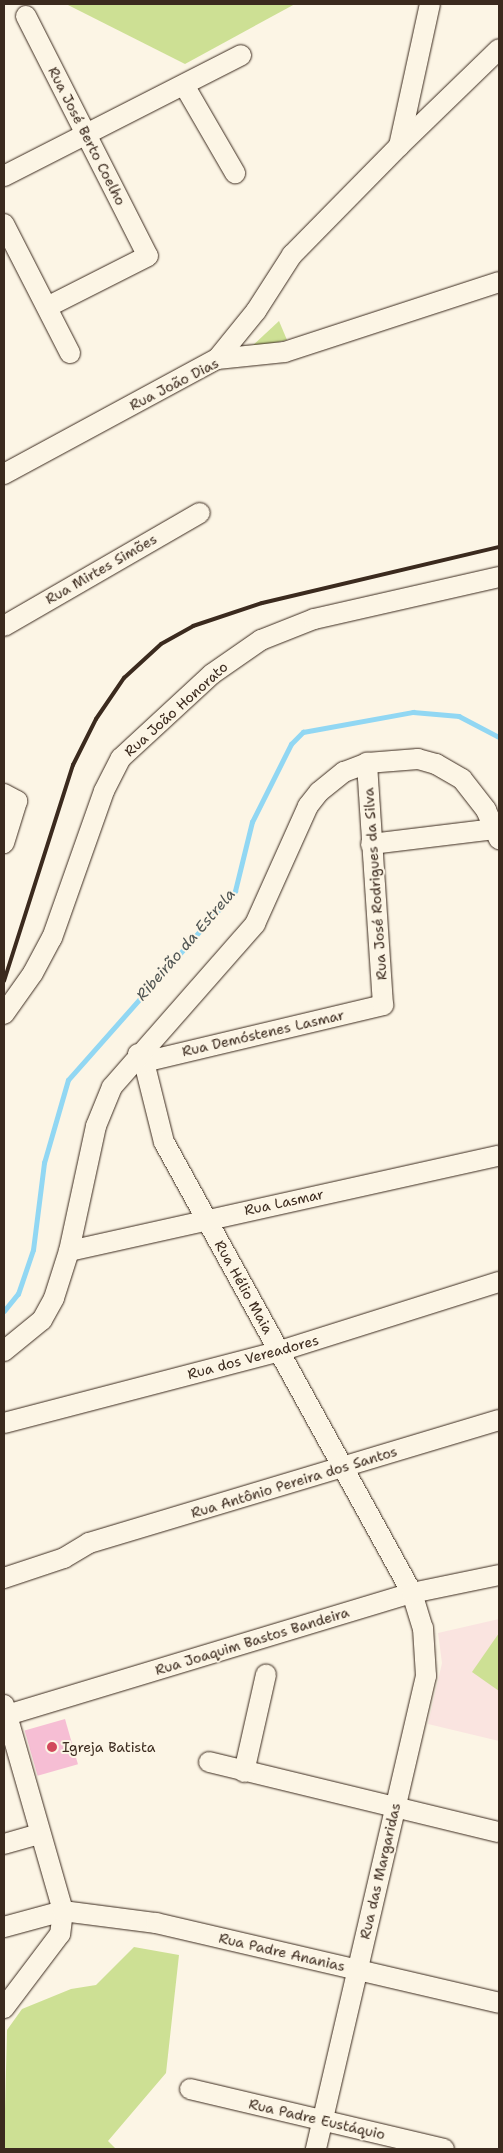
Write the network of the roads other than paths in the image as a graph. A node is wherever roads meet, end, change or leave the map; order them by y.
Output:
1 (430, 4) edge
2 (26, 16) dead end
3 (499, 49) edge
4 (241, 55) dead end
5 (184, 85) junction
6 (86, 134) junction
7 (399, 146) junction
8 (235, 173) dead end
9 (4, 176) edge
10 (4, 224) edge
11 (499, 282) edge
12 (47, 307) junction
13 (70, 353) dead end
14 (217, 359) junction
15 (4, 474) edge
16 (200, 513) dead end
17 (499, 577) edge
18 (4, 626) edge
19 (367, 763) junction
20 (10, 798) edge
21 (497, 834) edge
22 (4, 842) edge
23 (371, 844) junction
24 (383, 1005) joint
25 (4, 1014) edge
26 (141, 1058) junction
27 (499, 1156) edge
28 (207, 1219) junction
29 (69, 1251) junction
30 (499, 1282) edge
31 (4, 1351) edge
32 (280, 1351) junction
33 (499, 1420) edge
34 (4, 1423) edge
35 (345, 1468) junction
36 (499, 1575) edge
37 (4, 1578) edge
38 (412, 1593) junction
39 (266, 1674) dead end
40 (5, 1712) edge
41 (209, 1762) dead end
42 (244, 1772) junction
43 (394, 1807) junction
44 (499, 1832) edge
45 (40, 1834) junction
46 (4, 1844) edge
47 (63, 1911) junction
48 (4, 1927) edge
49 (358, 1970) junction
50 (499, 2002) edge
51 (4, 2008) edge
52 (190, 2089) dead end
53 (324, 2121) junction
54 (316, 2149) edge
55 (444, 2149) edge

1 - 7 street
2 - 6 street, Rua José Berto Coelho
3 - 7 street
4 - 5 street
5 - 6 street
5 - 8 street
6 - 9 street
6 - 12 street, Rua José Berto Coelho
7 - 14 street
10 - 12 street
11 - 14 street, Rua João Dias
12 - 13 street
14 - 15 street, Rua João Dias
16 - 18 street, Rua Mirtes Simões
17 - 25 street, Rua João Honorato
19 - 21 street
19 - 23 street, Rua José Rodrigues da Silva
19 - 26 street
20 - 22 street
21 - 23 street
23 - 24 street, Rua José Rodrigues da Silva
24 - 26 street, Rua Demóstenes Lasmar
26 - 28 street, Rua Hélio Maia
26 - 29 street
27 - 28 street, Rua Lasmar
28 - 29 street, Rua Lasmar
28 - 32 street, Rua Hélio Maia
29 - 31 street
30 - 32 street, Rua dos Vereadores
32 - 34 street, Rua dos Vereadores
32 - 35 street, Rua Hélio Maia
33 - 35 street, Rua Antônio Pereira dos Santos
35 - 37 street, Rua Antônio Pereira dos Santos
35 - 38 street, Rua Hélio Maia
36 - 38 street, Rua Joaquim Bastos Bandeira
38 - 40 street, Rua Joaquim Bastos Bandeira
38 - 43 street, Rua das Margaridas
39 - 42 street
40 - 45 street
41 - 42 street
42 - 43 street
43 - 44 street
43 - 49 street, Rua das Margaridas
45 - 46 street
45 - 47 street
47 - 48 street
47 - 49 street, Rua Padre Ananias
47 - 51 street
49 - 50 street, Rua Padre Ananias
49 - 53 street, Rua das Margaridas
52 - 53 street, Rua Padre Eustáquio
53 - 54 street, Rua das Margaridas
53 - 55 street, Rua Padre Eustáquio

